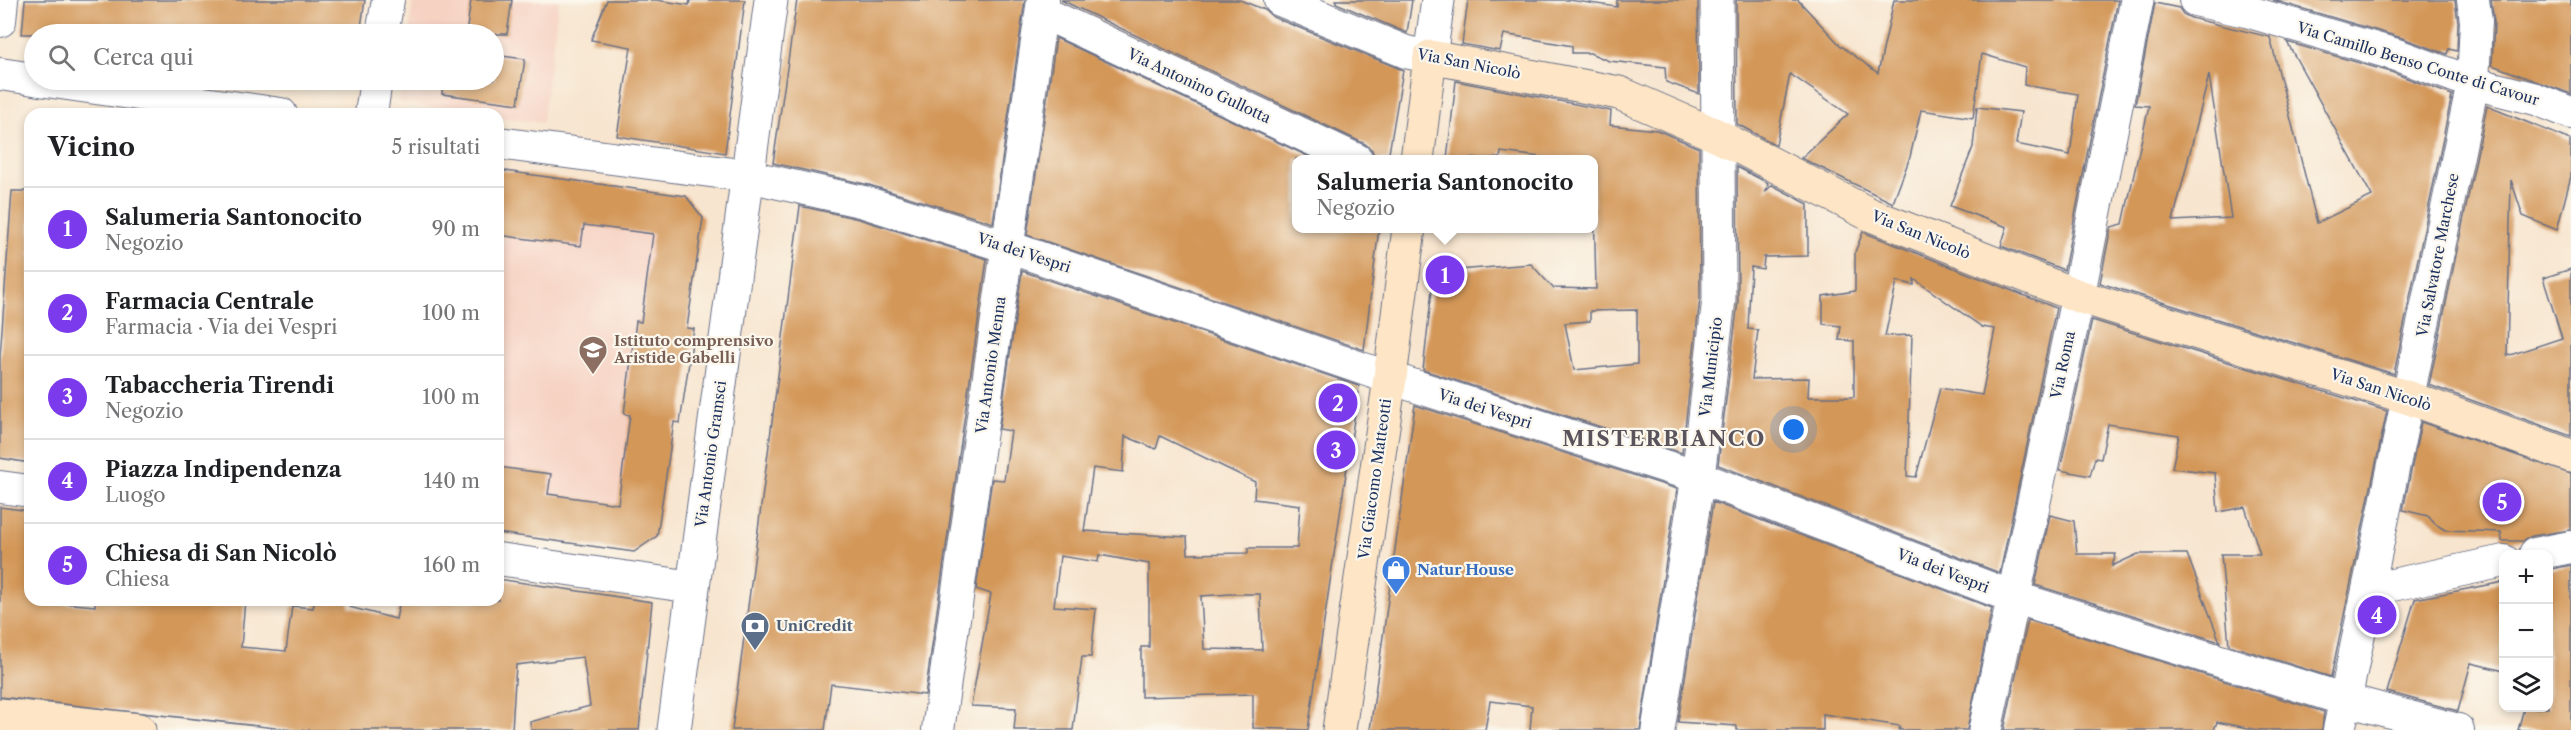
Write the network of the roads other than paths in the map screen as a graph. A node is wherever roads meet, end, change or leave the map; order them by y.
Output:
1 (2, 0) edge
2 (388, 0) edge
3 (771, 0) edge
4 (1280, 0) edge
5 (1438, 0) edge
6 (1717, 0) edge
7 (2137, 0) edge
8 (2195, 0) edge
9 (2473, 0) edge
10 (1042, 6) edge
11 (0, 21) edge
12 (384, 24) edge
13 (1430, 57) junction
14 (0, 74) edge
15 (24, 78) edge
16 (2473, 83) junction
17 (110, 90) edge
18 (375, 90) edge
19 (238, 108) edge
20 (372, 108) edge
21 (2571, 113) edge
22 (1718, 136) junction
23 (504, 144) edge
24 (1350, 155) edge
25 (1418, 155) edge
26 (748, 176) junction
27 (1408, 233) edge
28 (1008, 247) junction
29 (2078, 296) junction
30 (1390, 378) junction
31 (2409, 398) junction
32 (2571, 456) edge
33 (1698, 477) junction
34 (0, 487) edge
35 (24, 490) edge
36 (2571, 547) edge
37 (2553, 551) edge
38 (504, 560) edge
39 (2499, 562) edge
40 (693, 586) junction
41 (2369, 590) junction
42 (2013, 597) junction
43 (2346, 700) junction
44 (0, 715) edge
45 (139, 730) edge
46 (674, 730) edge
47 (938, 730) edge
48 (1338, 730) edge
49 (1658, 730) edge
50 (1985, 730) edge
51 (2339, 730) edge
52 (2458, 730) edge

1 - 11 street
2 - 12 street
3 - 26 street, Via Antonio Gramsci
4 - 13 street, Via San Nicolò
5 - 13 street
6 - 22 street, Via Municipio
7 - 29 street, Via Roma
8 - 16 street, Via Camillo Benso Conte di Cavour
9 - 16 street, Via Salvatore Marchese
10 - 24 street, Via Antonino Gullotta
10 - 28 street, Via Antonio Menna
13 - 22 main road, Via San Nicolò
13 - 25 main road
14 - 15 street
16 - 21 street, Via Camillo Benso Conte di Cavour
16 - 31 street, Via Salvatore Marchese
17 - 19 street
18 - 20 street
22 - 29 main road, Via San Nicolò
22 - 33 street, Via Municipio
23 - 26 street, Via dei Vespri
26 - 28 street, Via dei Vespri
26 - 40 street, Via Antonio Gramsci
27 - 30 main road, Via Giacomo Matteotti
28 - 30 street, Via dei Vespri
28 - 47 street, Via Antonio Menna
29 - 31 main road, Via San Nicolò
29 - 42 street, Via Roma
30 - 33 street, Via dei Vespri
30 - 48 main road, Via Giacomo Matteotti
31 - 32 main road, Via San Nicolò
31 - 41 street, Via Salvatore Marchese
33 - 42 street, Via dei Vespri
33 - 49 street, Via Municipio
34 - 35 street
36 - 37 street
38 - 40 street
39 - 41 street
40 - 46 street, Via Antonio Gramsci
41 - 43 street, Via Salvatore Marchese
42 - 43 street, Via dei Vespri
42 - 50 street, Via Roma
43 - 51 street
43 - 52 street, Via dei Vespri
44 - 45 main road

